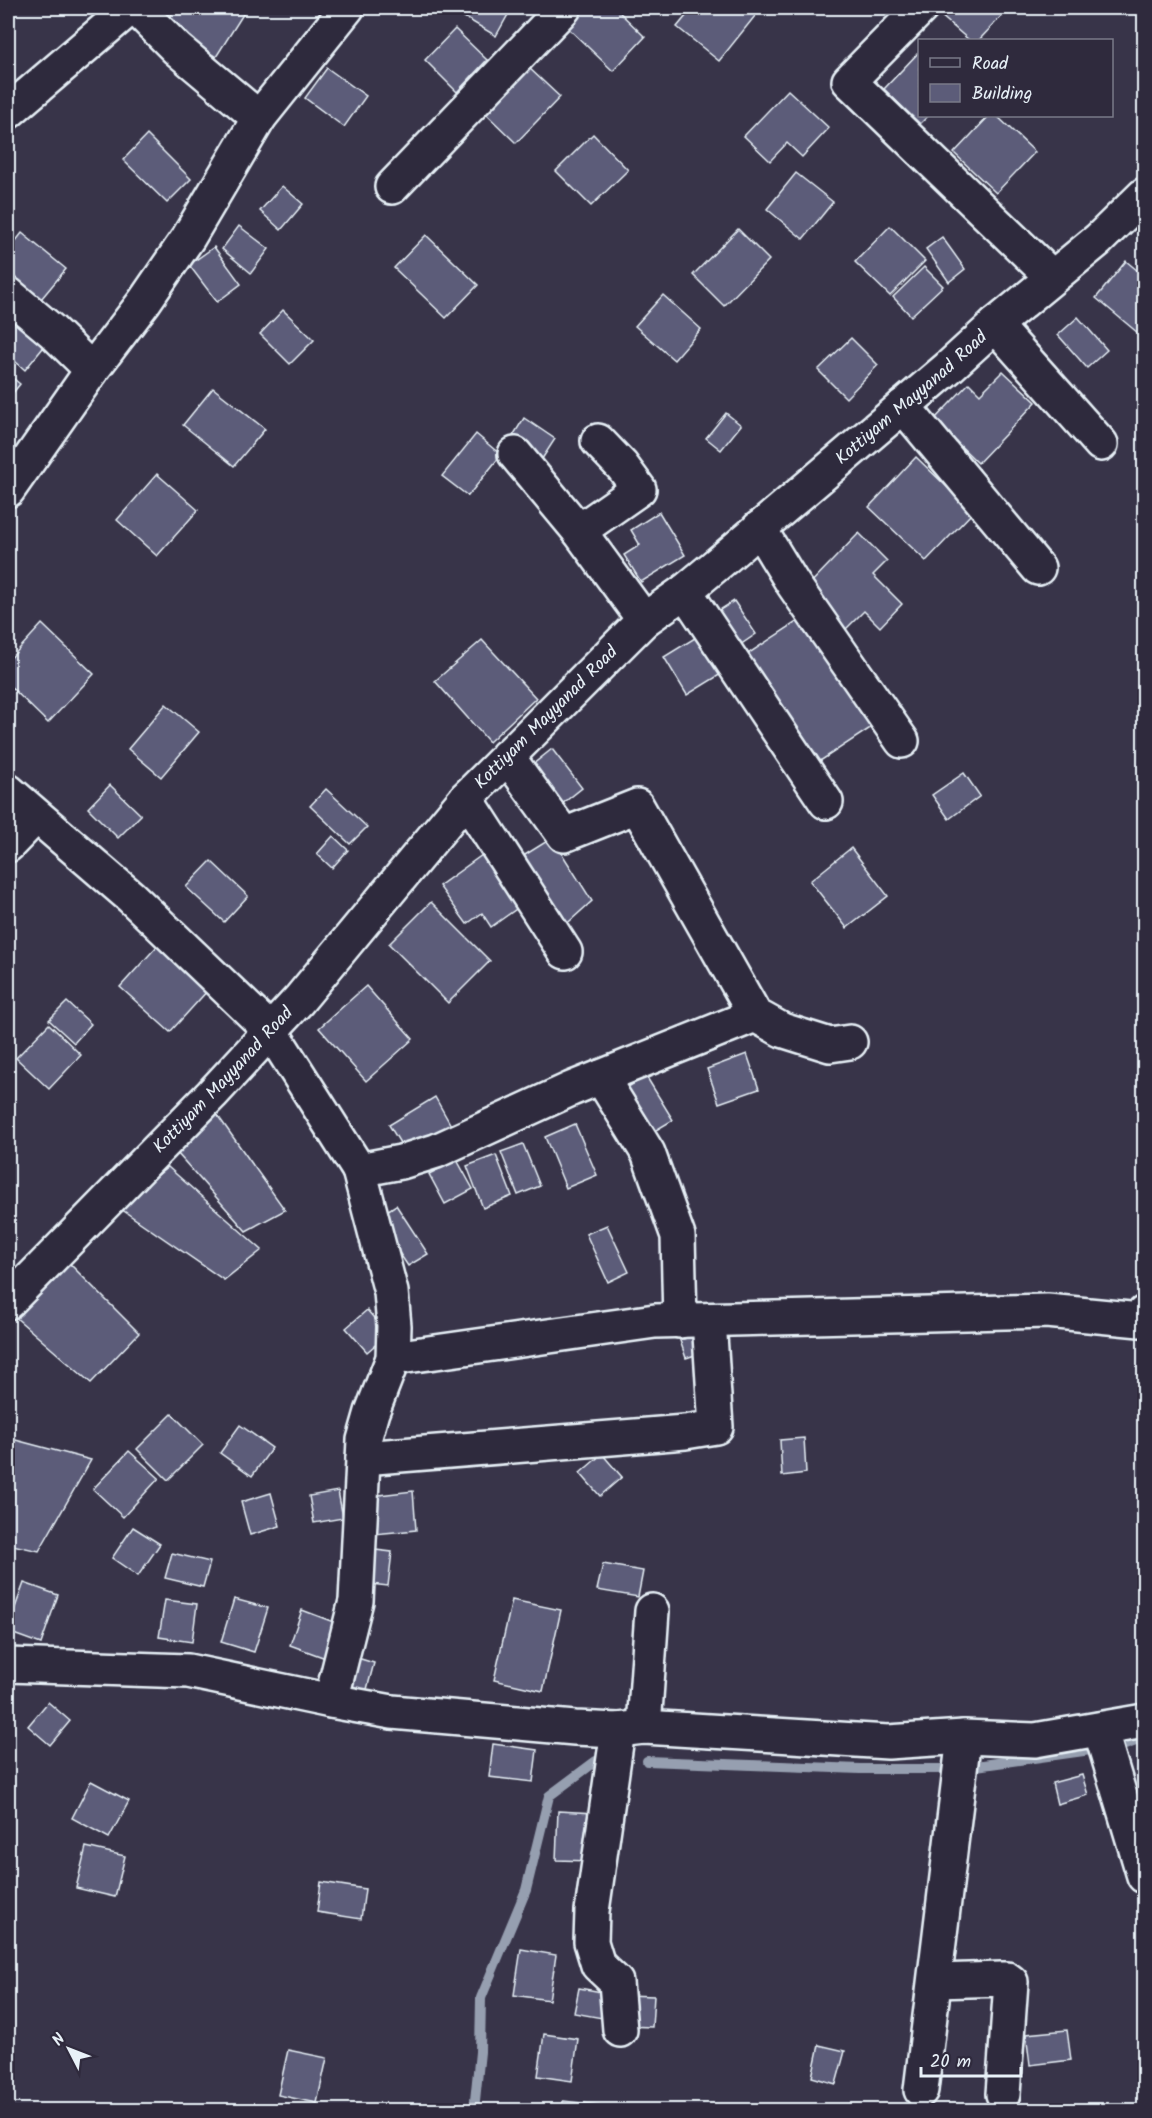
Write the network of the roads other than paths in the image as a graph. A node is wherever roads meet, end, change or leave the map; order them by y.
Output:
1 (130, 8) edge
2 (136, 8) edge
3 (347, 8) edge
4 (564, 8) edge
5 (921, 8) edge
6 (8, 112) edge
7 (259, 118) junction
8 (392, 187) dead end
9 (1144, 195) edge
10 (1051, 276) junction
11 (8, 294) edge
12 (995, 325) junction
13 (92, 370) junction
14 (903, 406) junction
15 (598, 441) dead end
16 (1101, 444) dead end
17 (515, 454) dead end
18 (8, 490) edge
19 (759, 528) junction
20 (579, 531) junction
21 (1038, 568) dead end
22 (685, 591) junction
23 (644, 620) junction
24 (902, 741) dead end
25 (507, 756) junction
26 (8, 792) edge
27 (466, 798) junction
28 (826, 802) dead end
29 (36, 816) junction
30 (8, 844) edge
31 (565, 952) dead end
32 (755, 1015) junction
33 (270, 1031) junction
34 (850, 1042) dead end
35 (601, 1077) junction
36 (358, 1170) junction
37 (8, 1302) edge
38 (1144, 1313) edge
39 (694, 1320) junction
40 (393, 1358) junction
41 (363, 1458) junction
42 (652, 1611) dead end
43 (8, 1665) edge
44 (331, 1701) junction
45 (1144, 1721) edge
46 (631, 1728) junction
47 (1100, 1729) junction
48 (964, 1737) junction
49 (1144, 1876) edge
50 (936, 1982) junction
51 (620, 2030) dead end
52 (921, 2090) dead end
53 (1003, 2094) dead end

1 - 6 street
2 - 7 street
3 - 7 street
4 - 8 street
5 - 10 street
7 - 13 street
9 - 10 street, Kottiyam Mayyanad Road
10 - 12 street, Kottiyam Mayyanad Road
11 - 13 street
12 - 14 street, Kottiyam Mayyanad Road
12 - 16 street
13 - 18 street
14 - 19 street, Kottiyam Mayyanad Road
14 - 21 street
15 - 20 street
17 - 20 street
19 - 22 street, Kottiyam Mayyanad Road
19 - 24 street
20 - 23 street
22 - 23 street, Kottiyam Mayyanad Road
22 - 28 street
23 - 25 street, Kottiyam Mayyanad Road
25 - 27 street, Kottiyam Mayyanad Road
25 - 32 street
26 - 29 street
27 - 31 street
27 - 33 street, Kottiyam Mayyanad Road
29 - 30 street
29 - 33 street
32 - 34 street
32 - 35 street
33 - 36 street
33 - 37 street, Kottiyam Mayyanad Road
35 - 36 street
35 - 39 street
36 - 40 street
38 - 39 street
39 - 40 street
39 - 41 street
40 - 41 street
41 - 44 street
42 - 46 street
43 - 44 street
44 - 46 street
45 - 47 street
46 - 48 street
46 - 51 street
47 - 48 street
47 - 49 street
48 - 50 street
50 - 52 street
50 - 53 street

